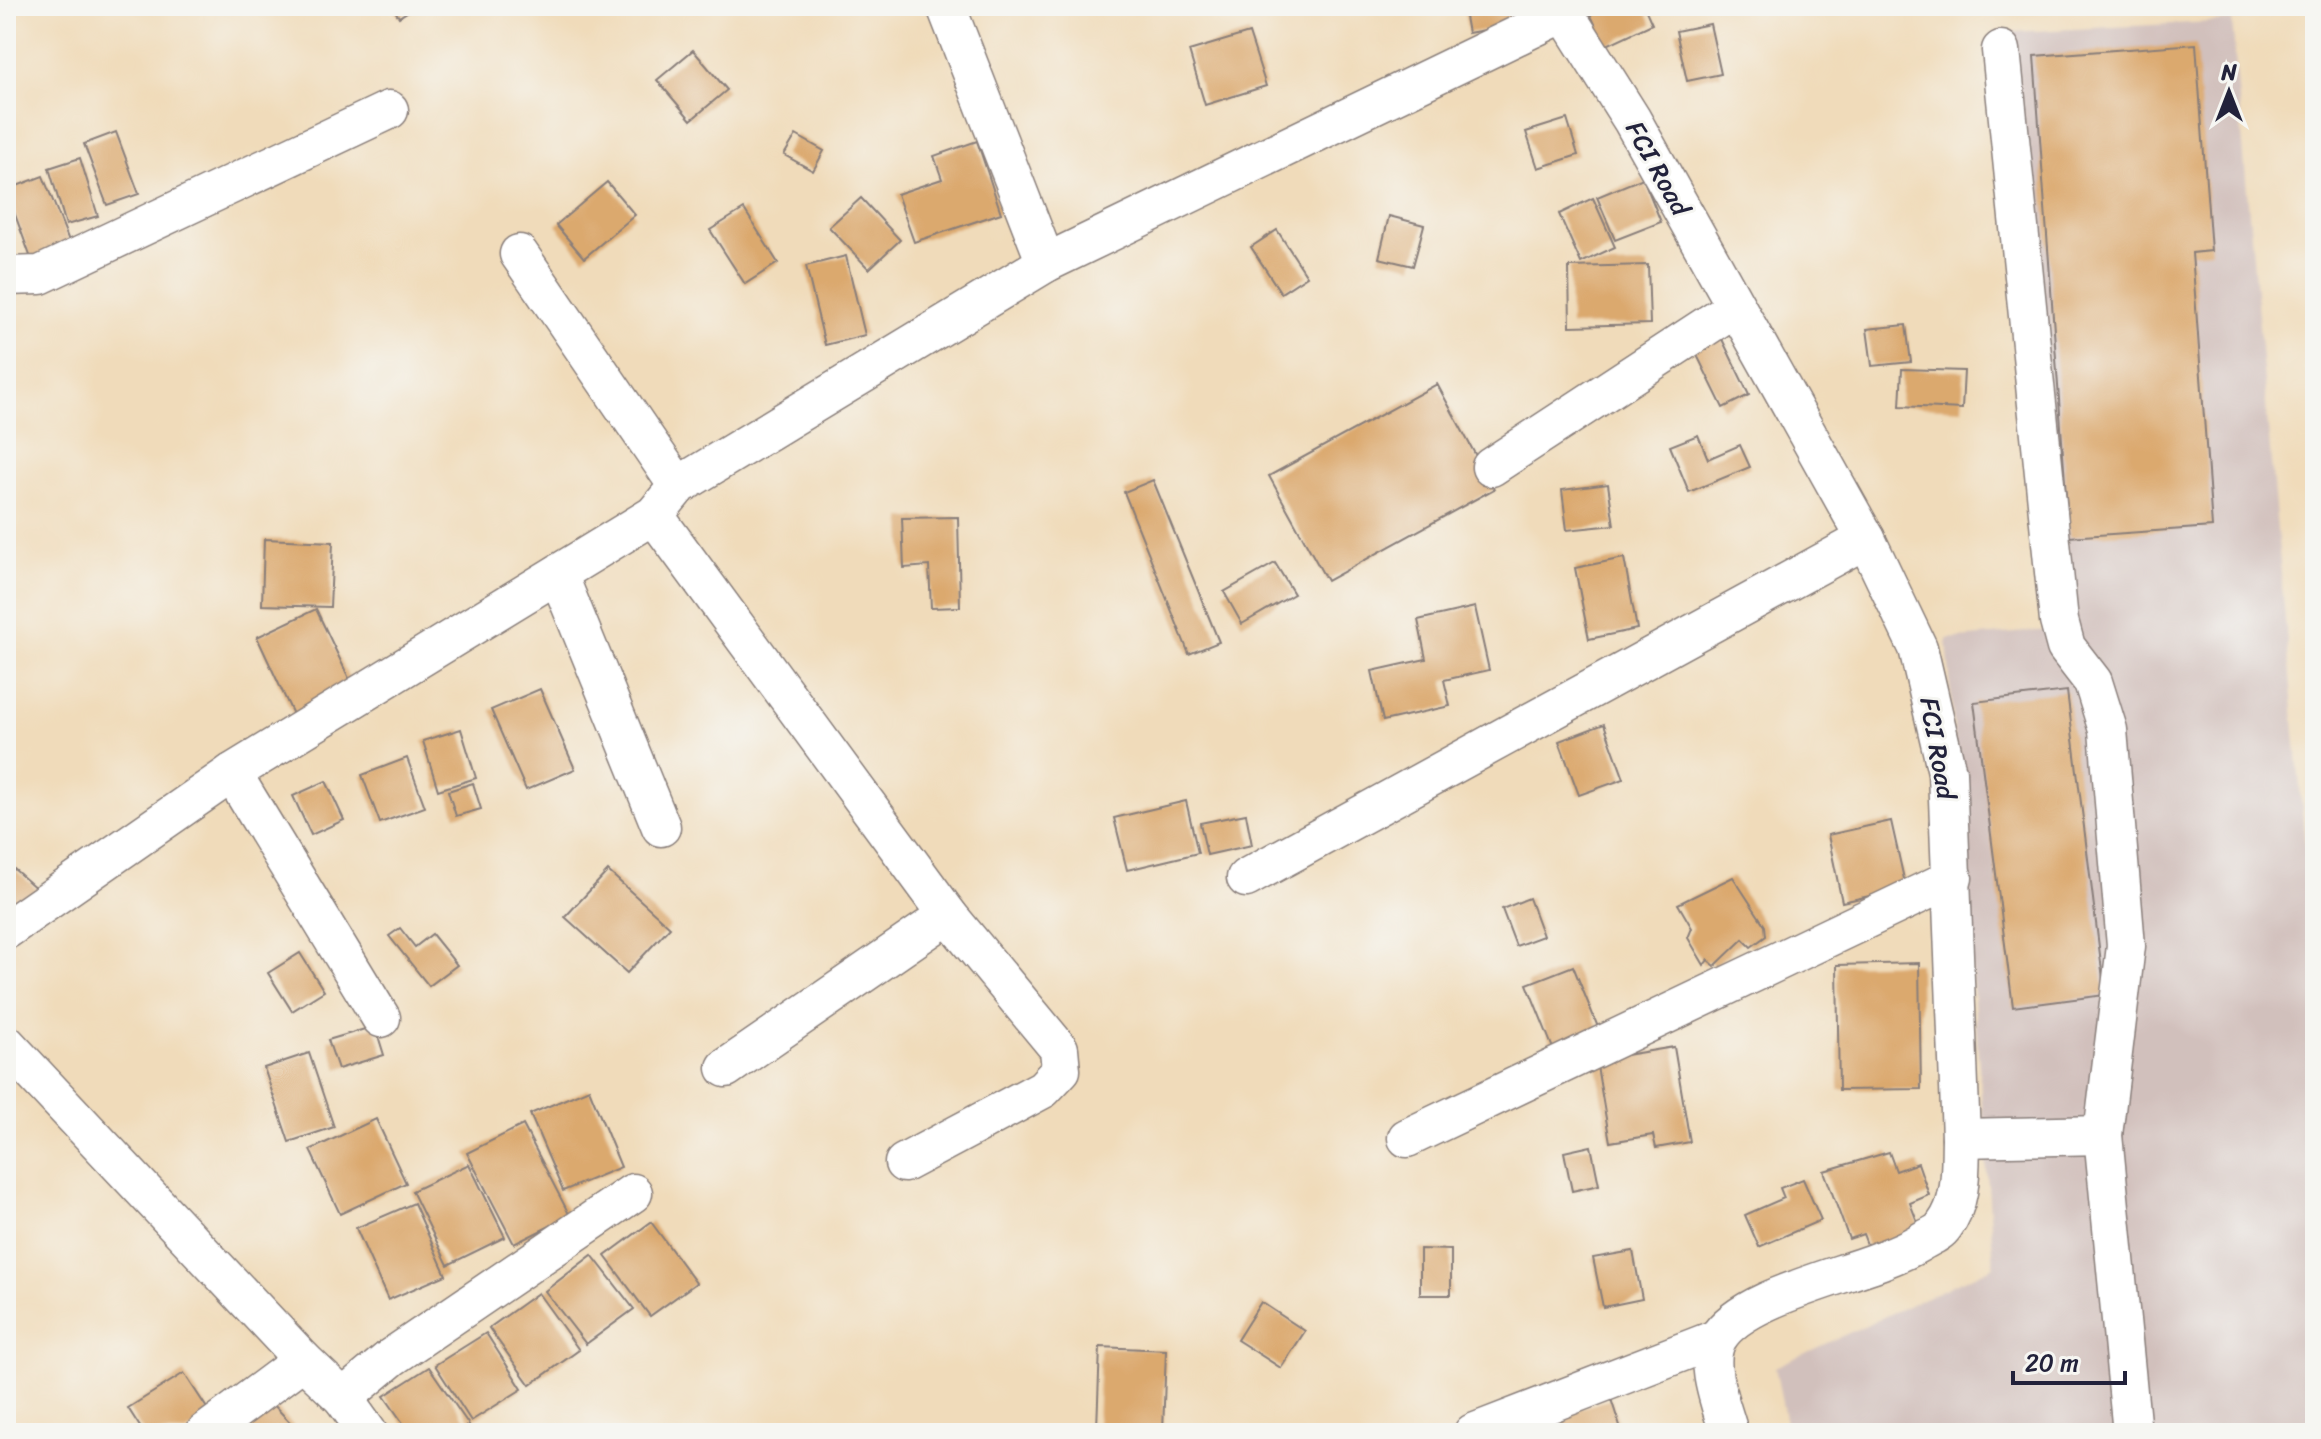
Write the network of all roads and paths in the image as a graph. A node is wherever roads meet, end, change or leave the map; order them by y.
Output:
1 (946, 6) edge
2 (1562, 10) edge
3 (2001, 50) dead end
4 (389, 110) dead end
5 (519, 254) dead end
6 (1046, 263) junction
7 (6, 276) edge
8 (1734, 308) junction
9 (1491, 467) dead end
10 (666, 500) junction
11 (1866, 539) junction
12 (558, 574) junction
13 (232, 773) junction
14 (661, 827) dead end
15 (1246, 878) dead end
16 (1953, 878) junction
17 (948, 915) junction
18 (6, 930) edge
19 (381, 1018) dead end
20 (6, 1044) edge
21 (726, 1068) dead end
22 (2103, 1135) junction
23 (1407, 1138) dead end
24 (1961, 1138) junction
25 (904, 1163) dead end
26 (633, 1193) dead end
27 (1716, 1339) junction
28 (303, 1360) junction
29 (343, 1398) junction
30 (205, 1433) edge
31 (368, 1433) edge
32 (1473, 1433) edge
33 (1729, 1433) edge
34 (2132, 1433) edge

1 - 6 street
2 - 6 street
2 - 8 street, FCI Road
3 - 22 street
4 - 7 street
5 - 10 street
6 - 10 street
8 - 9 street
8 - 11 street, FCI Road
10 - 12 street
10 - 17 street
11 - 15 street
11 - 16 street, FCI Road
12 - 13 street
12 - 14 street
13 - 18 street
13 - 19 street
16 - 23 street
16 - 24 street, FCI Road
17 - 21 street
17 - 25 street
20 - 28 street
22 - 24 street
22 - 34 street
24 - 27 street, FCI Road
26 - 29 street
27 - 32 street
27 - 33 street
28 - 29 street
28 - 30 street
29 - 31 street

